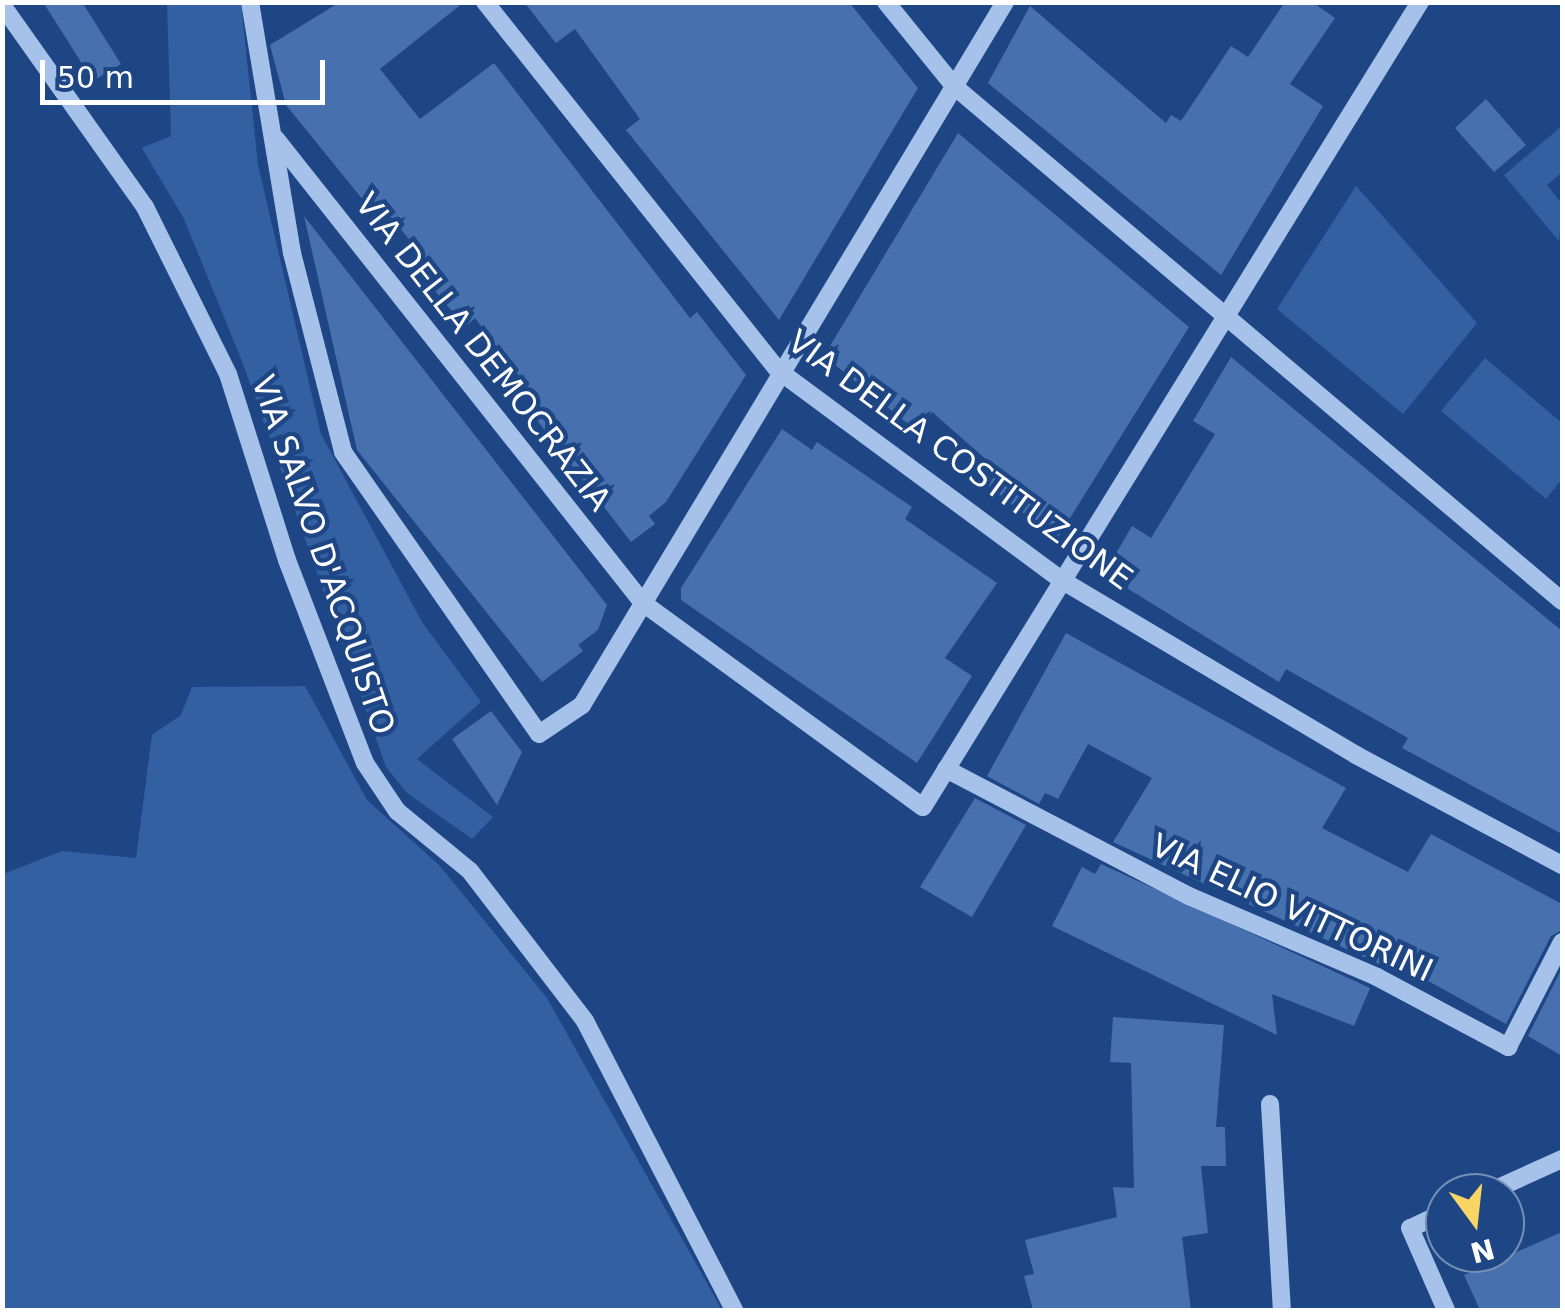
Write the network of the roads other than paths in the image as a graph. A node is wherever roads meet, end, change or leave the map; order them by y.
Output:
1 (250, 2) edge
2 (486, 2) edge
3 (886, 2) edge
4 (1005, 2) edge
5 (1420, 2) edge
6 (2, 5) edge
7 (954, 86) junction
8 (276, 139) junction
9 (1226, 320) junction
10 (778, 371) junction
11 (1063, 581) junction
12 (1562, 600) edge
13 (643, 603) junction
14 (946, 769) junction
15 (1562, 865) edge
16 (1562, 942) edge
17 (1270, 1104) dead end
18 (1562, 1158) edge
19 (1525, 1175) edge
20 (1425, 1221) edge
21 (1425, 1262) edge
22 (1430, 1273) edge
23 (734, 1310) edge
24 (1282, 1310) edge
25 (1446, 1310) edge

1 - 8 street
2 - 10 street, VIA DELLA COSTITUZIONE
3 - 7 street
4 - 7 street
5 - 9 street
6 - 23 street, VIA SALVO D'ACQUISTO
7 - 9 street
7 - 10 street
8 - 13 street, VIA DELLA DEMOCRAZIA
8 - 13 street
9 - 11 street
9 - 12 street
10 - 11 street, VIA DELLA COSTITUZIONE
10 - 13 street
11 - 14 street
11 - 15 street, VIA DELLA COSTITUZIONE
13 - 14 street, VIA DELLA DEMOCRAZIA
14 - 16 street, VIA ELIO VITTORINI
17 - 24 street
18 - 19 street
20 - 21 street
22 - 25 street

